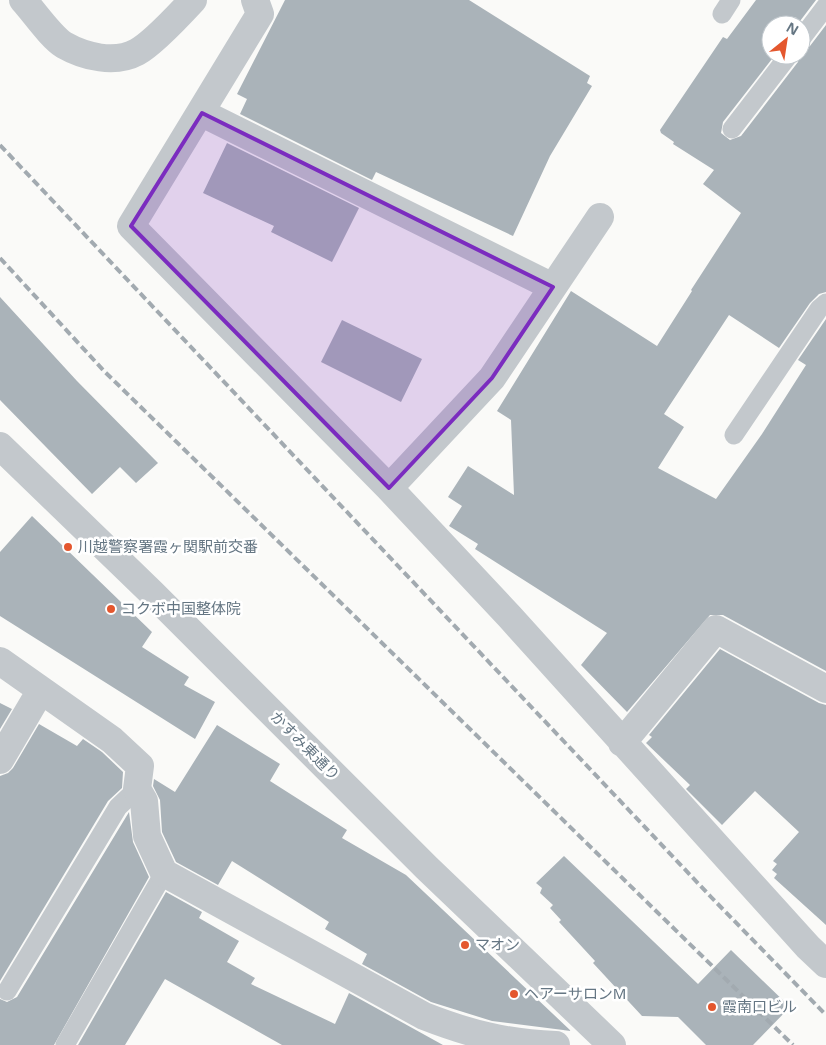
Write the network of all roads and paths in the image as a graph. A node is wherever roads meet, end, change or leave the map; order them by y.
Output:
1 (23, 0) edge
2 (193, 0) edge
3 (255, 0) edge
4 (826, 6) edge
5 (811, 26) edge
6 (780, 65) edge
7 (202, 113) junction
8 (732, 129) dead end
9 (600, 217) dead end
10 (553, 287) junction
11 (826, 303) edge
12 (734, 435) dead end
13 (0, 446) edge
14 (389, 488) junction
15 (0, 661) edge
16 (826, 689) edge
17 (41, 690) junction
18 (622, 743) junction
19 (0, 760) edge
20 (138, 789) junction
21 (164, 873) junction
22 (826, 964) edge
23 (7, 991) dead end
24 (519, 1044) edge
25 (65, 1045) edge
26 (556, 1045) edge
27 (612, 1045) edge

1 - 2 street
3 - 7 street
4 - 5 lane
6 - 8 lane
7 - 10 street
7 - 14 street
9 - 10 street
10 - 14 street
11 - 12 lane
13 - 27 street, かすみ東通り
14 - 18 street
15 - 17 street
16 - 18 street
17 - 19 street
17 - 20 street
18 - 22 street
20 - 21 street
20 - 23 lane
21 - 24 street
21 - 25 lane
24 - 26 street

